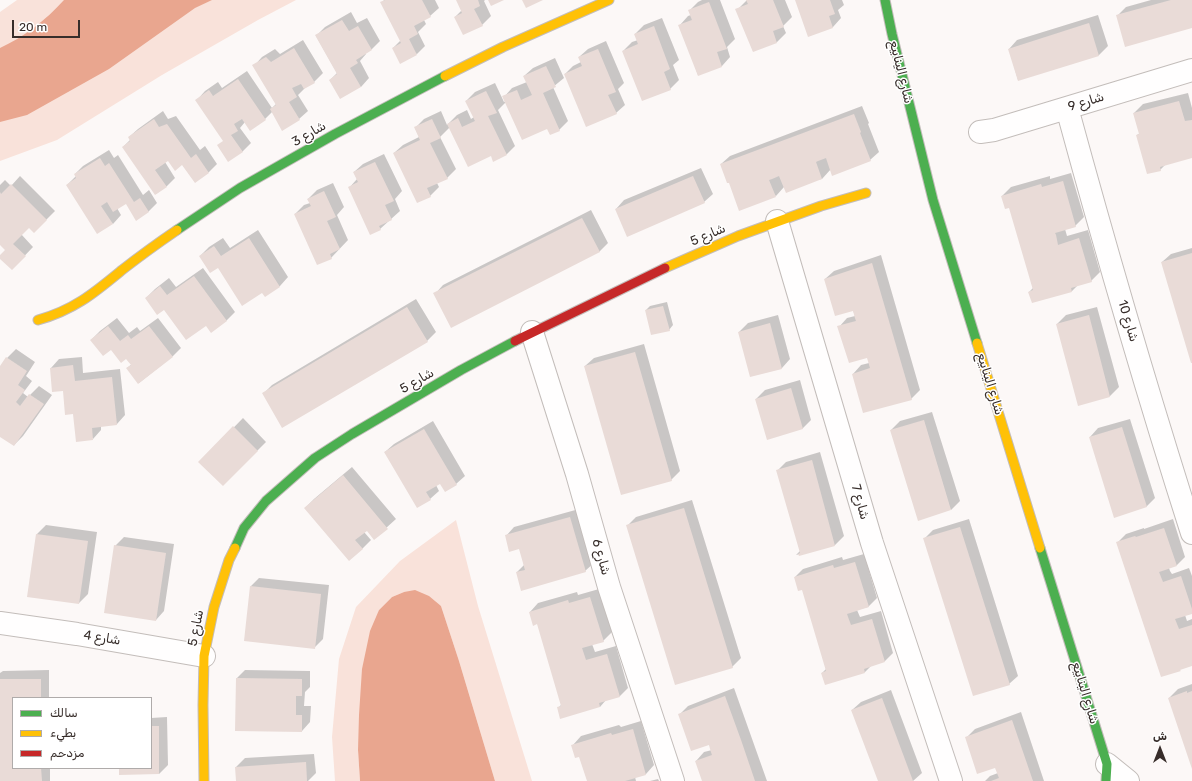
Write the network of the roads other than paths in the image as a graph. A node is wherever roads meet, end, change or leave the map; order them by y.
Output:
1 (609, 0) edge
2 (885, 0) edge
3 (1192, 70) edge
4 (1067, 108) junction
5 (980, 132) dead end
6 (866, 193) dead end
7 (777, 221) junction
8 (38, 320) dead end
9 (532, 332) junction
10 (1192, 533) edge
11 (0, 624) edge
12 (204, 656) junction
13 (1106, 772) edge
14 (204, 781) edge
15 (673, 781) edge
16 (951, 781) edge
17 (1128, 781) edge

1 - 8 street, شارع 3
2 - 13 street, شارع الينابيع
3 - 4 street, شارع 9
4 - 5 street, شارع 9
4 - 10 street, شارع 10
6 - 7 street, شارع 5
7 - 9 street, شارع 5
7 - 16 street, شارع 7
9 - 12 street, شارع 5
9 - 15 street, شارع 6
11 - 12 street, شارع 4
12 - 14 street, شارع 5
13 - 17 street, شارع الينابيع

